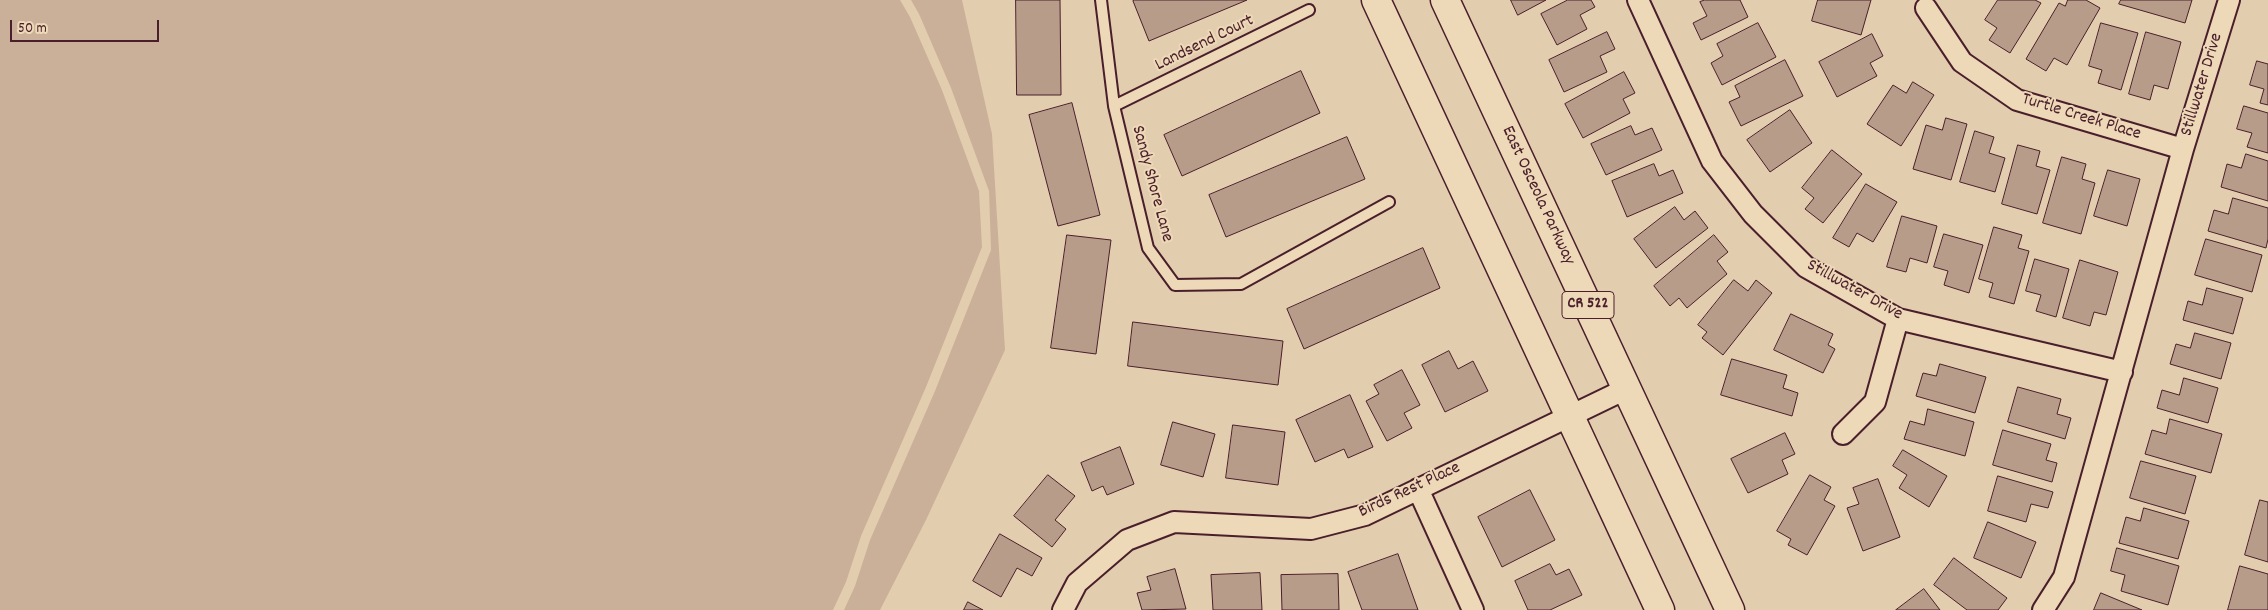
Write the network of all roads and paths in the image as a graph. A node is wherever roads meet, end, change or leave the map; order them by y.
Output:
1 (1101, 0) edge
2 (1376, 0) edge
3 (1445, 0) edge
4 (1638, 0) edge
5 (2229, 0) edge
6 (1926, 8) dead end
7 (1309, 10) dead end
8 (1114, 106) junction
9 (2183, 149) junction
10 (1389, 202) dead end
11 (1898, 319) junction
12 (2122, 372) junction
13 (1628, 388) junction
14 (1570, 414) junction
15 (1843, 434) dead end
16 (1418, 489) junction
17 (1063, 610) edge
18 (1473, 610) edge
19 (1660, 610) edge
20 (1730, 610) edge
21 (2043, 610) edge

1 - 8 lane, Sandy Shore Lane
2 - 14 main road
3 - 13 main road, East Osceola Parkway / CR 522
4 - 11 street, Stillwater Drive
5 - 9 street, Stillwater Drive
6 - 9 street, Turtle Creek Place
7 - 8 lane, Landsend Court
8 - 10 lane, Sandy Shore Lane
9 - 12 street, Stillwater Drive
11 - 12 street, Stillwater Drive
11 - 15 street
12 - 21 street, Stillwater Drive
13 - 14 street, Birds Rest Place
13 - 20 main road, East Osceola Parkway / CR 522
14 - 16 street, Birds Rest Place
14 - 19 main road
16 - 17 street, Birds Rest Place
16 - 18 street

